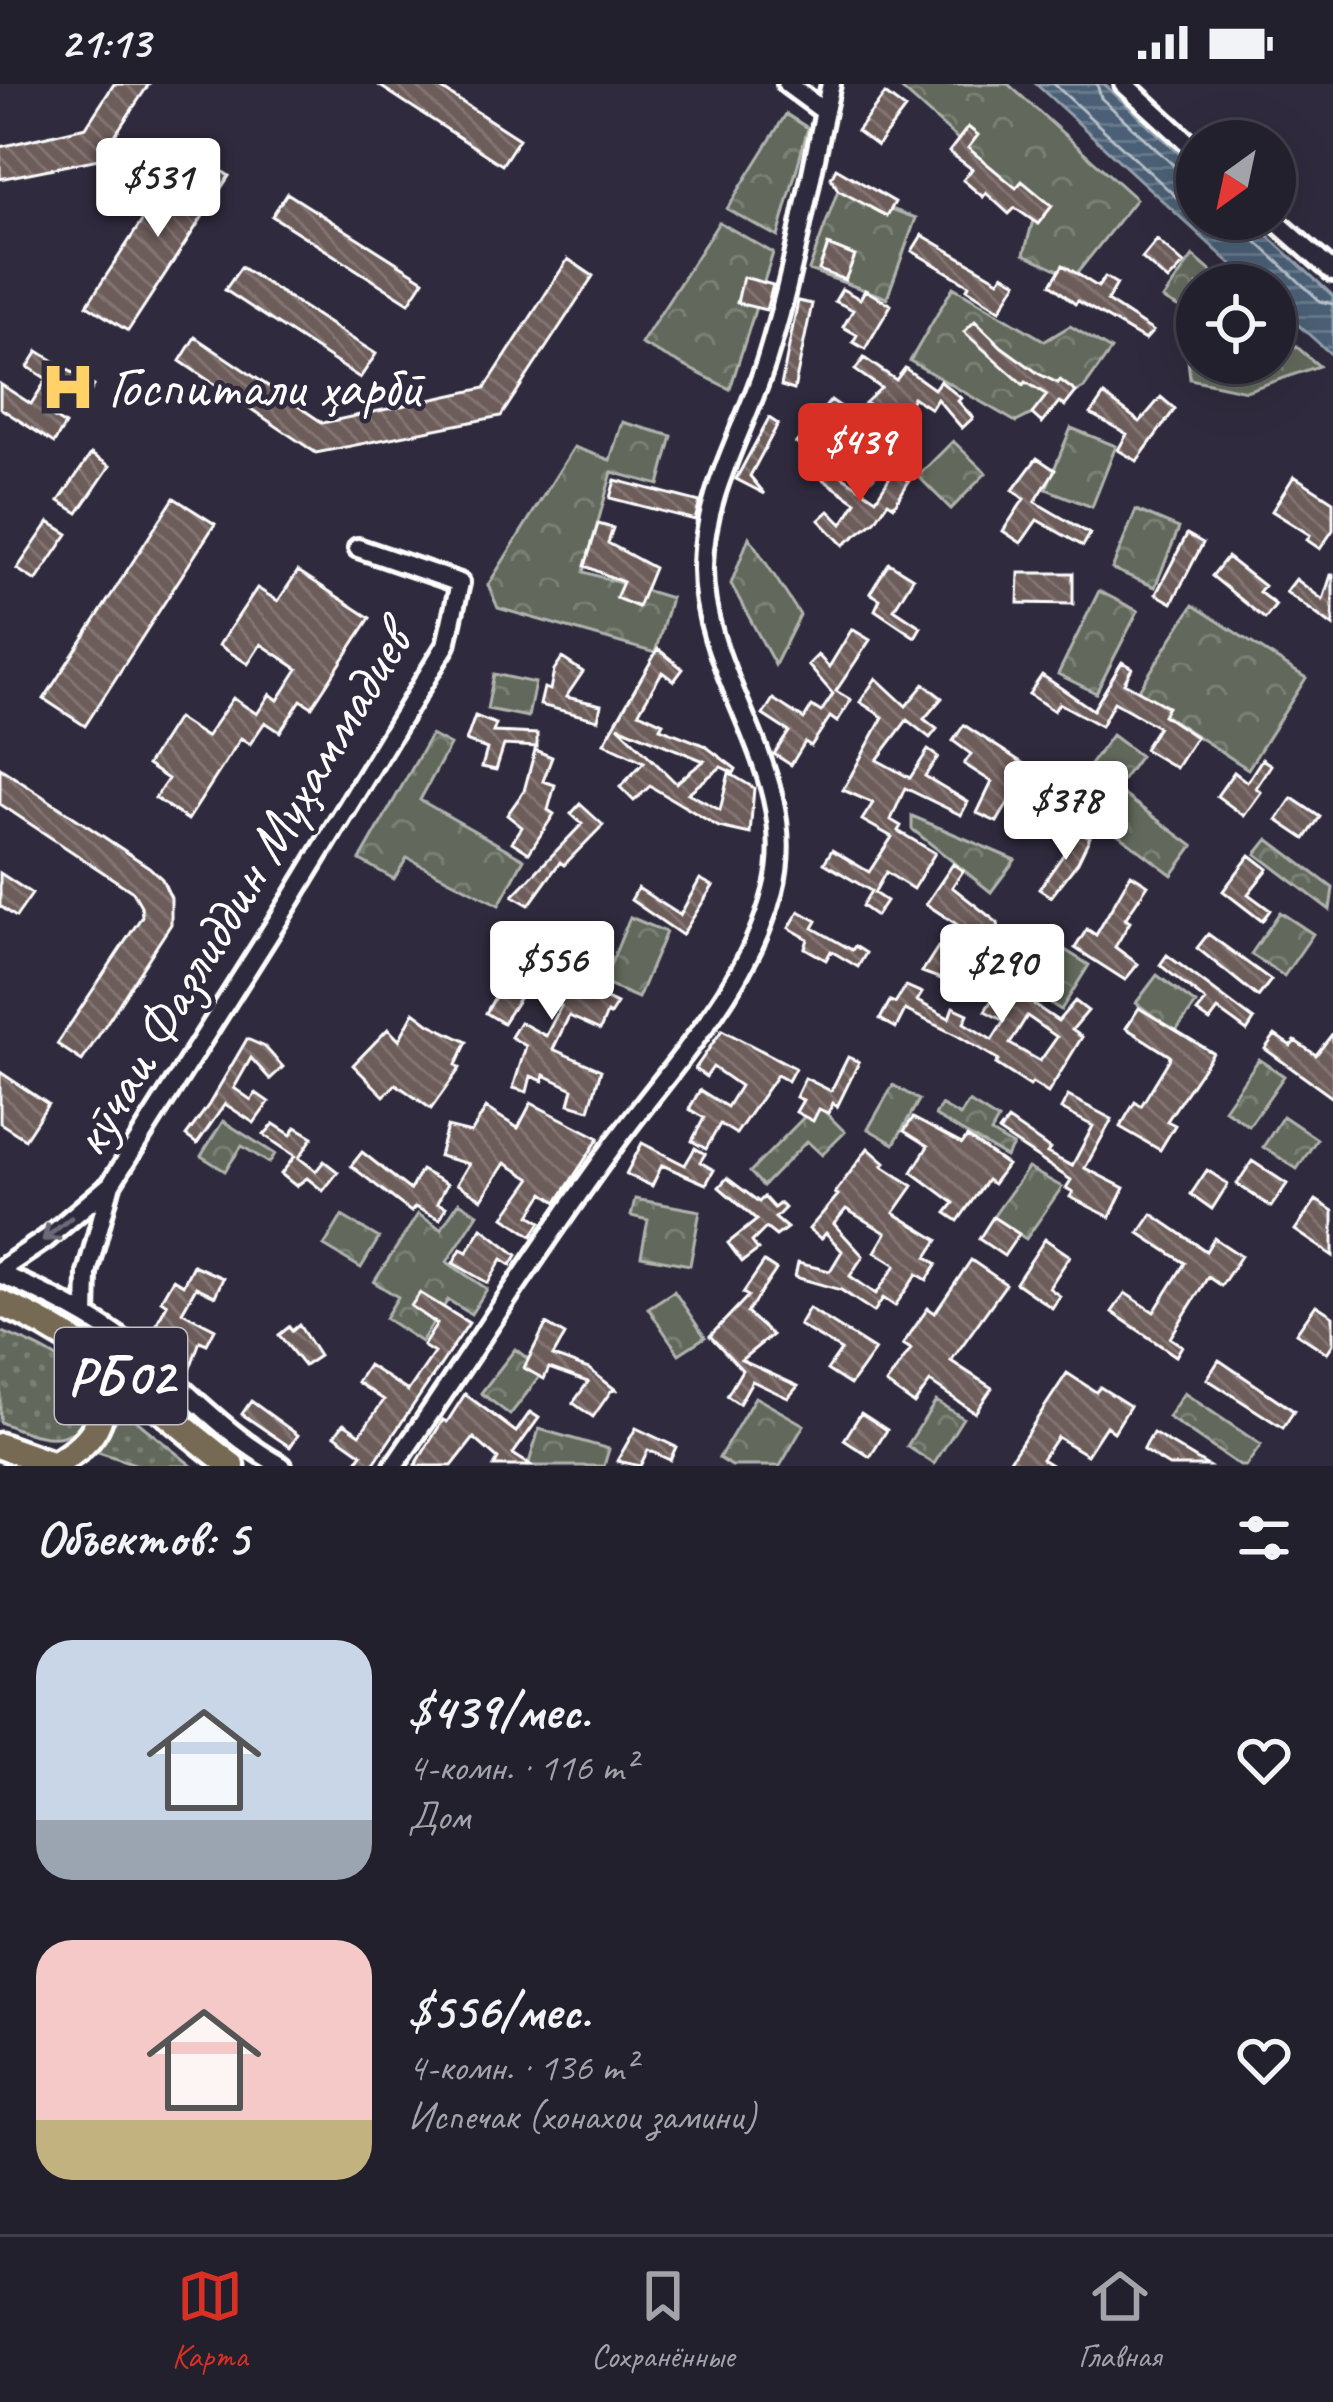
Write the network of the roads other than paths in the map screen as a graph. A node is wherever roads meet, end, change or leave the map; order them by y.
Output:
1 (787, 84) edge
2 (831, 84) edge
3 (1124, 84) edge
4 (824, 111) junction
5 (1176, 132) edge
6 (1296, 239) edge
7 (1333, 272) edge
8 (358, 548) dead end
9 (111, 1184) junction
10 (0, 1272) edge
11 (0, 1303) edge
12 (86, 1316) junction
13 (101, 1358) junction
14 (0, 1446) edge
15 (56, 1466) edge
16 (232, 1466) edge
17 (282, 1466) edge
18 (394, 1466) edge

1 - 4 street
2 - 4 street
3 - 5 street
4 - 18 street
6 - 7 street
8 - 9 street, кӯчаи Фазлиддин Муҳаммадиев
9 -> 10 street
9 - 12 street, кӯчаи Фазлиддин Муҳаммадиев
10 - 12 street
11 - 13 highway, РБ02
12 - 17 street
13 - 15 highway, РБ02
13 - 16 highway, РБ02
14 - 15 highway, РБ02

